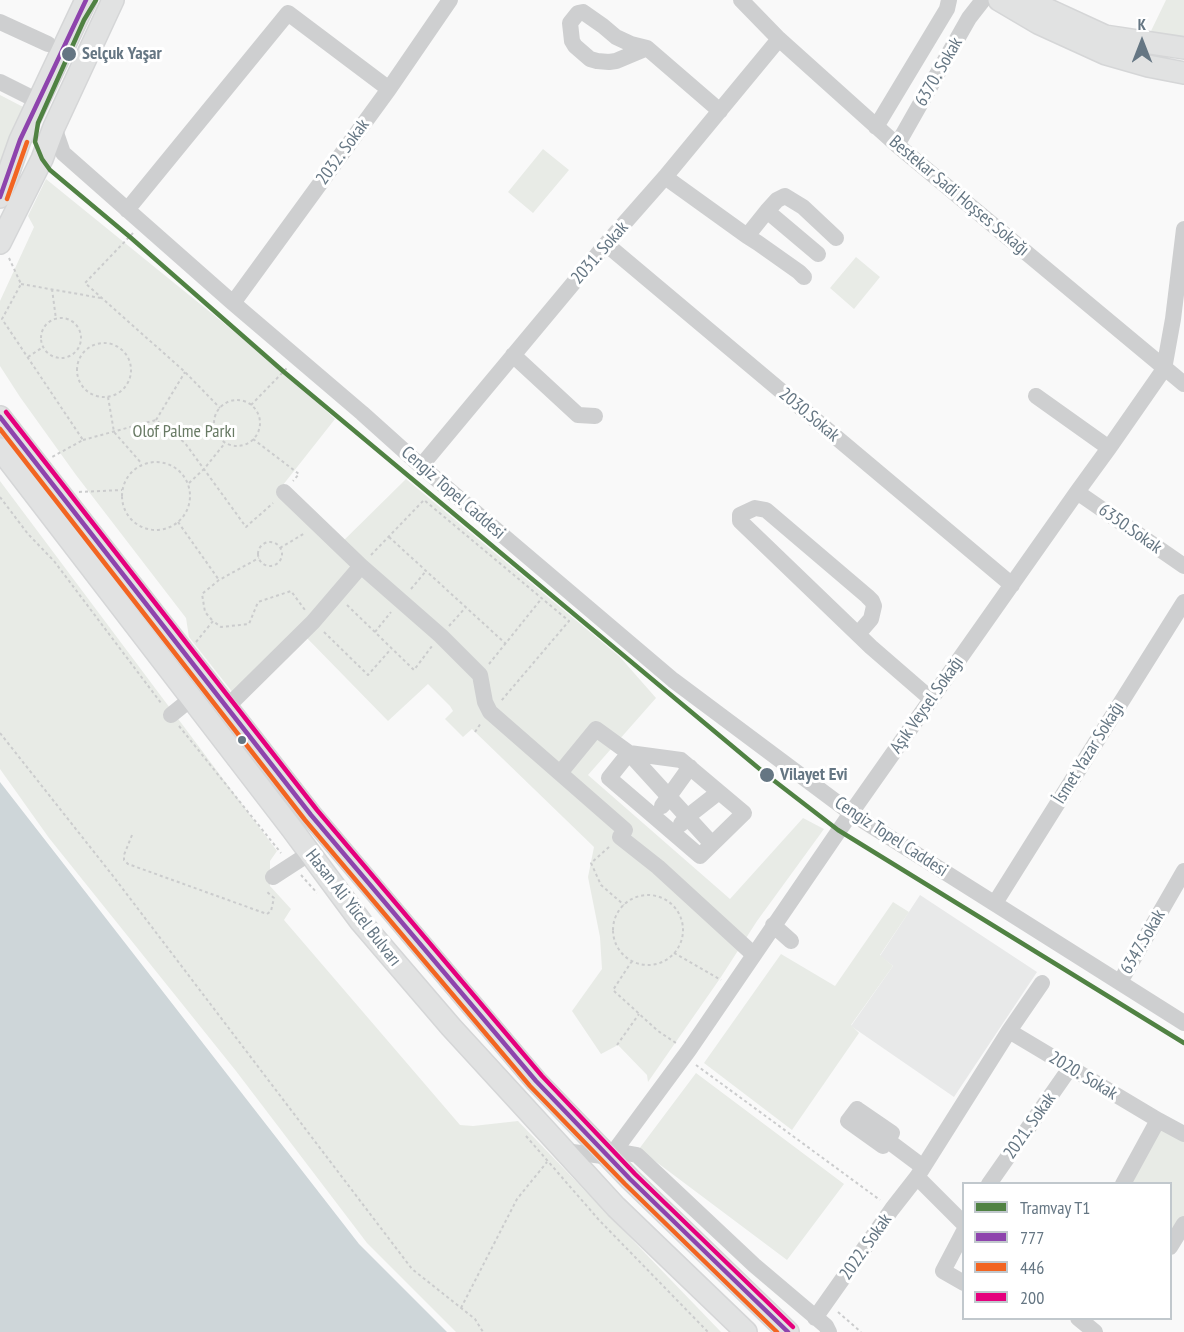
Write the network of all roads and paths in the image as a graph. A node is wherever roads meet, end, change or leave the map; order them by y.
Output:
1 (86, 0) edge
2 (113, 0) edge
3 (450, 0) edge
4 (741, 0) edge
5 (949, 0) edge
6 (983, 0) edge
7 (999, 0) edge
8 (1027, 0) edge
9 (0, 22) edge
10 (778, 39) junction
11 (48, 45) dead end
12 (647, 48) dead end
13 (1184, 48) edge
14 (1184, 74) edge
15 (0, 82) edge
16 (389, 89) junction
17 (38, 100) junction
18 (720, 111) junction
19 (54, 127) junction
20 (876, 127) junction
21 (897, 145) junction
22 (665, 177) junction
23 (0, 197) edge
24 (127, 210) junction
25 (767, 211) junction
26 (142, 224) junction
27 (1184, 229) edge
28 (747, 236) junction
29 (836, 238) dead end
30 (0, 243) edge
31 (606, 244) junction
32 (818, 254) dead end
33 (804, 277) dead end
34 (21, 284) junction
35 (52, 290) junction
36 (103, 299) junction
37 (233, 303) junction
38 (56, 319) junction
39 (43, 347) junction
40 (78, 349) junction
41 (513, 354) junction
42 (81, 355) junction
43 (28, 357) junction
44 (297, 358) junction
45 (1164, 369) junction
46 (185, 372) junction
47 (1184, 384) edge
48 (1036, 396) dead end
49 (108, 397) junction
50 (251, 405) junction
51 (220, 408) junction
52 (595, 416) dead end
53 (0, 417) edge
54 (156, 420) junction
55 (114, 432) junction
56 (253, 439) junction
57 (83, 440) junction
58 (225, 443) junction
59 (1109, 448) junction
60 (0, 449) edge
61 (50, 457) dead end
62 (142, 465) junction
63 (421, 466) junction
64 (204, 469) junction
65 (188, 484) junction
66 (122, 490) junction
67 (78, 492) dead end
68 (285, 492) junction
69 (1077, 492) junction
70 (178, 522) junction
71 (318, 525) junction
72 (389, 537) junction
73 (280, 549) junction
74 (259, 558) junction
75 (361, 566) junction
76 (1184, 566) edge
77 (219, 580) junction
78 (1012, 585) junction
79 (336, 595) junction
80 (542, 598) junction
81 (1184, 602) edge
82 (466, 607) junction
83 (213, 621) junction
84 (313, 622) junction
85 (858, 634) junction
86 (441, 636) junction
87 (195, 644) dead end
88 (506, 644) junction
89 (391, 649) junction
90 (480, 675) junction
91 (192, 698) junction
92 (931, 699) junction
93 (227, 707) junction
94 (490, 712) junction
95 (171, 715) dead end
96 (475, 732) dead end
97 (0, 734) edge
98 (629, 753) junction
99 (690, 767) junction
100 (560, 773) junction
101 (719, 792) junction
102 (669, 797) junction
103 (851, 813) junction
104 (654, 816) junction
105 (687, 817) junction
106 (674, 834) junction
107 (132, 835) dead end
108 (620, 837) junction
109 (712, 844) junction
110 (310, 853) junction
111 (1184, 871) edge
112 (269, 884) joint
113 (995, 903) junction
114 (624, 905) junction
115 (773, 925) junction
116 (791, 941) dead end
117 (674, 953) junction
118 (753, 954) junction
119 (632, 961) junction
120 (1120, 982) junction
121 (1042, 983) dead end
122 (731, 986) junction
123 (639, 1014) junction
124 (1184, 1023) edge
125 (1009, 1031) junction
126 (617, 1045) dead end
127 (686, 1053) junction
128 (1070, 1068) junction
129 (1158, 1120) junction
130 (1184, 1134) edge
131 (887, 1140) dead end
132 (563, 1148) junction
133 (610, 1157) junction
134 (920, 1172) junction
135 (990, 1182) edge
136 (1124, 1182) edge
137 (892, 1209) junction
138 (962, 1223) edge
139 (1184, 1224) edge
140 (962, 1230) edge
141 (1172, 1244) edge
142 (959, 1250) edge
143 (962, 1282) edge
144 (833, 1307) dead end
145 (461, 1308) junction
146 (815, 1318) junction
147 (1080, 1320) edge
148 (746, 1330) edge
149 (483, 1332) edge
150 (788, 1332) edge
151 (829, 1332) edge
152 (861, 1332) edge
153 (1095, 1332) edge

1 - 17 main road
2 - 19 main road
3 - 16 street, 2032. Sokak
4 - 10 street, Bestekar Sadi Hoşses Sokağı
5 - 20 street, 6370. Sokak
6 - 21 street, 6370. Sokak
7 - 14 main road
8 - 13 main road
9 - 11 street
10 - 18 street, 2031. Sokak
10 - 20 street, Bestekar Sadi Hoşses Sokağı
12 - 18 street
15 - 17 street
16 - 24 street
16 - 37 street, 2032. Sokak
17 - 23 main road
18 - 22 street, 2031. Sokak
19 - 24 street, Cengiz Topel Caddesi
19 - 30 main road
20 - 21 street, Bestekar Sadi Hoşses Sokağı
21 - 45 street, Bestekar Sadi Hoşses Sokağı
22 - 28 street
22 - 31 street, 2031. Sokak
24 - 26 street, Cengiz Topel Caddesi
25 - 28 street
25 - 29 street
25 - 32 street
26 - 36 path
26 - 37 street, Cengiz Topel Caddesi
27 - 45 street, Aşık Veysel Sokağı
28 - 33 street
30 - 34 path
31 - 41 street, 2031. Sokak
31 - 78 street, 2030.Sokak
34 - 35 path
34 - 43 path
35 - 36 path
35 - 38 path
36 - 46 path
37 - 44 street, Cengiz Topel Caddesi
38 - 39 path
38 - 40 path
39 - 40 path
39 - 43 path
40 - 42 path
41 - 52 street
41 - 63 street, 2031. Sokak
42 - 49 path
42 - 49 path
43 - 57 path
44 - 50 path
44 - 63 street, Cengiz Topel Caddesi
45 - 47 street, Bestekar Sadi Hoşses Sokağı
45 - 59 street, Aşık Veysel Sokağı
46 - 51 path
46 - 54 path
48 - 59 street
49 - 55 path
50 - 51 path
50 - 56 path
51 - 58 path
53 - 93 main road, Hasan Ali Yücel Bulvarı
54 - 55 path
54 - 64 path
55 - 57 path
55 - 62 path
56 - 58 path
56 - 68 path
57 - 61 path
58 - 64 path
59 - 69 street, Aşık Veysel Sokağı
60 - 91 main road, Hasan Ali Yücel Bulvarı
62 - 65 path
62 - 66 path
63 - 103 street, Cengiz Topel Caddesi
64 - 65 path
64 - 68 path
65 - 70 path
66 - 67 path
66 - 70 path
68 - 71 street
69 - 76 street, 6350.Sokak
69 - 78 street, Aşık Veysel Sokağı
70 - 77 path
71 - 73 path
71 - 75 street
72 - 75 path
72 - 80 path
72 - 82 path
73 - 74 path
73 - 74 path
74 - 77 path
75 - 79 street
75 - 86 street
77 - 83 path
78 - 92 street, Aşık Veysel Sokağı
79 - 84 street
79 - 89 path
80 - 88 path
80 - 94 path
81 - 113 street, İsmet Yazar Sokağı
82 - 86 path
82 - 88 path
83 - 84 path
83 - 87 path
84 - 89 path
84 - 93 street
85 - 85 street
85 - 92 street
86 - 89 path
86 - 90 street
88 - 90 path
90 - 94 street
91 - 95 street
91 - 110 main road, Hasan Ali Yücel Bulvarı
92 - 103 street, Aşık Veysel Sokağı
93 - 133 main road, Hasan Ali Yücel Bulvarı
94 - 96 path
94 - 100 street
97 - 145 path
98 - 99 street
98 - 100 street
98 - 102 street
98 - 104 street
99 - 101 street
99 - 102 street
100 - 108 street
101 - 105 street
101 - 109 street
102 - 104 street
102 - 105 street
103 - 113 street, Cengiz Topel Caddesi
103 - 115 street, Aşık Veysel Sokağı
104 - 106 street
105 - 106 street
105 - 109 street
106 - 109 street
107 - 112 path
108 - 114 path
108 - 118 street
110 - 112 street
110 - 132 main road, Hasan Ali Yücel Bulvarı
111 - 120 street, 6347.Sokak
113 - 120 street, Cengiz Topel Caddesi
114 - 117 path
114 - 119 path
115 - 116 street
115 - 118 street, Aşık Veysel Sokağı
117 - 119 path
117 - 122 path
118 - 122 street, Aşık Veysel Sokağı
119 - 123 path
120 - 124 street, Cengiz Topel Caddesi
121 - 125 street, 2022. Sokak
122 - 127 street, Aşık Veysel Sokağı
123 - 126 path
123 - 127 path
125 - 128 street, 2020. Sokak
125 - 134 street, 2022. Sokak
127 - 133 street, Aşık Veysel Sokağı
127 - 137 path
128 - 129 street, 2020. Sokak
128 - 135 street, 2021. Sokak
129 - 130 street, 2020. Sokak
129 - 136 street
131 - 134 street
132 - 133 street
132 - 145 path
132 - 148 main road, Hasan Ali Yücel Bulvarı
133 - 146 street
133 - 150 main road, Hasan Ali Yücel Bulvarı
134 - 137 street, 2022. Sokak
134 - 138 street
137 - 146 street, 2022. Sokak
139 - 141 street
140 - 142 street
142 - 143 street
144 - 152 path
145 - 149 path
146 - 151 street
147 - 153 street

